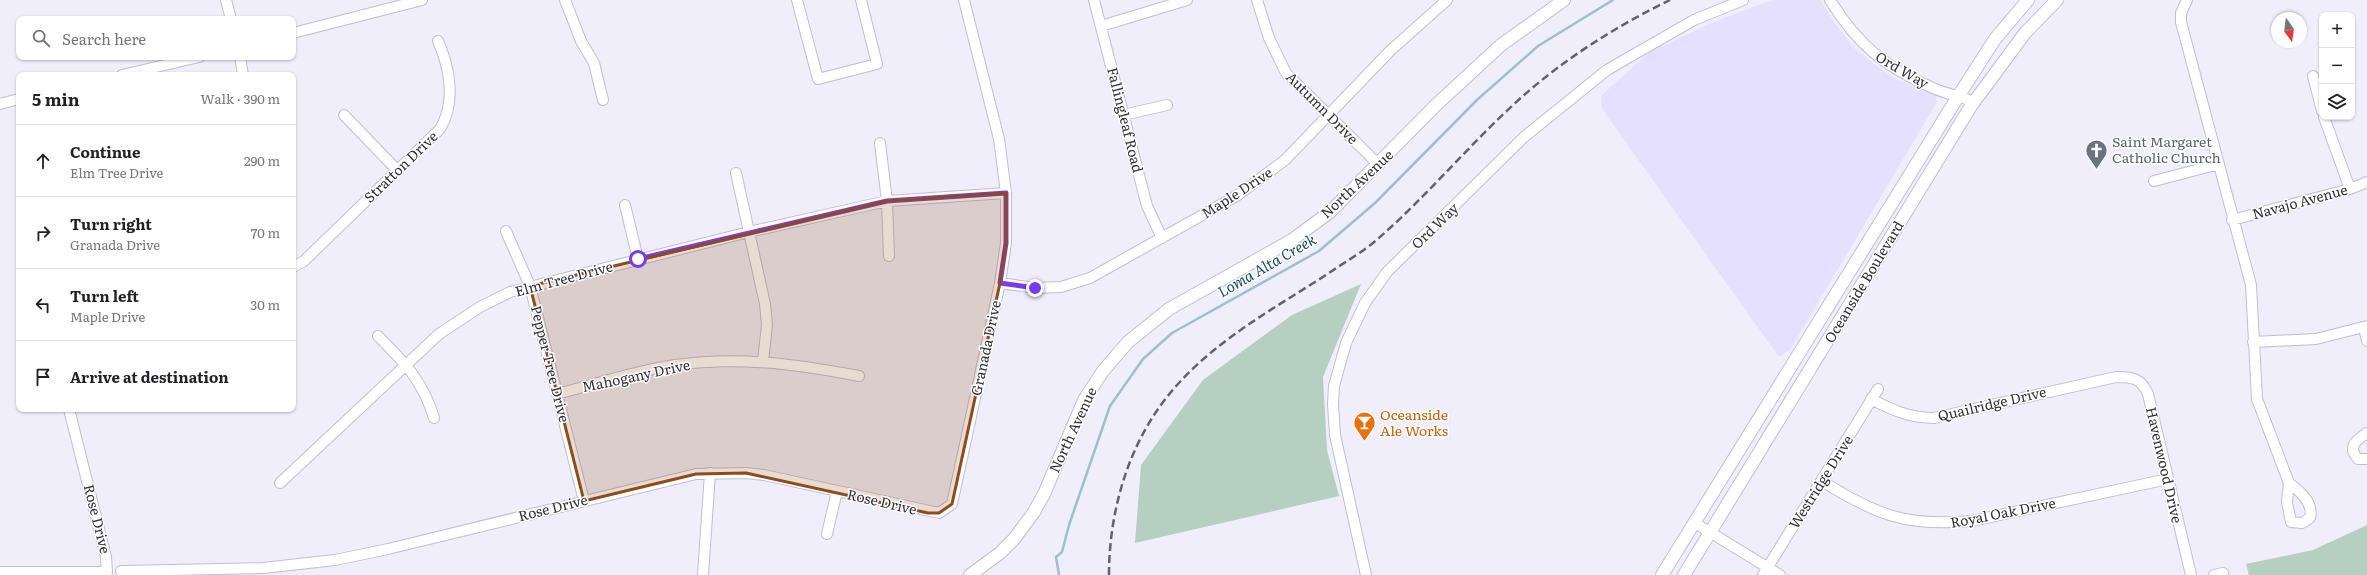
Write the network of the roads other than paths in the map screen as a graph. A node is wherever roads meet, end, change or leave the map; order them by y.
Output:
1 (226, 0) edge
2 (422, 0) edge
3 (565, 0) edge
4 (797, 0) edge
5 (861, 0) edge
6 (964, 0) edge
7 (1094, 0) edge
8 (1187, 0) edge
9 (1257, 0) edge
10 (1447, 0) edge
11 (1564, 0) edge
12 (1743, 0) edge
13 (1830, 0) edge
14 (2028, 0) edge
15 (2057, 0) edge
16 (2187, 0) edge
17 (230, 16) edge
18 (1101, 26) junction
19 (296, 32) edge
20 (438, 41) dead end
21 (186, 60) edge
22 (240, 60) edge
23 (135, 72) edge
24 (242, 72) edge
25 (2313, 76) dead end
26 (1959, 95) junction
27 (2319, 99) edge
28 (16, 100) edge
29 (603, 100) dead end
30 (1974, 102) junction
31 (0, 104) edge
32 (1167, 105) dead end
33 (344, 115) dead end
34 (1123, 115) junction
35 (1329, 115) junction
36 (2325, 120) edge
37 (880, 143) dead end
38 (2218, 164) junction
39 (1378, 165) junction
40 (397, 170) junction
41 (736, 173) dead end
42 (2154, 181) dead end
43 (2367, 182) edge
44 (2350, 189) junction
45 (1006, 193) junction
46 (887, 201) junction
47 (625, 205) dead end
48 (2232, 220) junction
49 (506, 231) dead end
50 (749, 232) junction
51 (1162, 238) junction
52 (889, 256) dead end
53 (638, 259) junction
54 (296, 264) edge
55 (1000, 283) junction
56 (530, 286) junction
57 (2365, 327) edge
58 (378, 336) dead end
59 (2367, 341) edge
60 (2253, 342) junction
61 (764, 361) junction
62 (406, 365) junction
63 (858, 376) dead end
64 (2116, 377) joint
65 (1878, 388) dead end
66 (557, 394) junction
67 (1871, 400) junction
68 (70, 412) edge
69 (434, 418) dead end
70 (2367, 433) edge
71 (2367, 459) edge
72 (710, 473) junction
73 (2168, 478) junction
74 (1822, 481) junction
75 (280, 483) dead end
76 (2288, 483) dead end
77 (837, 491) junction
78 (584, 501) junction
79 (928, 512) joint
80 (1695, 523) junction
81 (1710, 532) junction
82 (827, 534) dead end
83 (121, 571) dead end
84 (1766, 571) edge
85 (0, 572) edge
86 (176, 572) edge
87 (703, 575) edge
88 (970, 575) edge
89 (1366, 575) edge
90 (1662, 575) edge
91 (1684, 575) edge
92 (1780, 575) edge
93 (2191, 575) edge

1 - 17 street
2 - 19 street
3 - 29 street
4 - 5 street
6 - 45 street, Granada Drive
7 - 18 street, Fallingleaf Road
8 - 18 street
9 - 35 street, Autumn Drive
10 - 35 street, Maple Drive
11 - 39 main road, North Avenue
12 - 89 street, Ord Way
13 - 26 street, Ord Way
14 - 26 main road, Oceanside Boulevard
15 - 30 main road, Oceanside Boulevard
16 - 38 street
18 - 34 street, Fallingleaf Road
20 - 40 street, Stratton Drive
21 - 23 street
22 - 24 street
25 - 27 street
26 - 30 street, Ord Way
26 - 80 main road, Oceanside Boulevard
28 - 31 street
30 - 81 main road, Oceanside Boulevard
32 - 34 street
33 - 40 street
34 - 51 street, Fallingleaf Road
35 - 39 street, Autumn Drive
35 - 51 street, Maple Drive
36 - 44 street
37 - 46 street
38 - 42 street
38 - 48 street
39 - 88 main road, North Avenue
40 - 54 street, Stratton Drive
41 - 50 street
43 - 44 street, Navajo Avenue
44 - 48 street, Navajo Avenue
45 - 46 street, Elm Tree Drive
45 - 55 street, Granada Drive
46 - 50 street, Elm Tree Drive
46 - 52 street
47 - 53 street
48 - 60 street
49 - 56 street, Pepper Tree Drive
50 - 53 street, Elm Tree Drive
50 - 61 street
51 - 55 street, Maple Drive
53 - 56 street, Elm Tree Drive
55 - 79 street, Granada Drive
56 - 62 street, Elm Tree Drive
56 - 66 street, Pepper Tree Drive
57 - 59 street
57 - 60 street
58 - 62 street
60 - 76 street
61 - 63 street, Mahogany Drive
61 - 66 street, Mahogany Drive
62 - 69 street
62 - 75 street, Elm Tree Drive
64 - 67 street, Quailridge Drive
64 - 73 street, Havenwood Drive
65 - 67 street, Westridge Drive
66 - 78 street, Pepper Tree Drive
67 - 74 street, Westridge Drive
68 - 85 street, Rose Drive
70 - 71 street
72 - 77 street, Rose Drive
72 - 78 street, Rose Drive
72 - 87 street
73 - 74 street, Royal Oak Drive
73 - 93 street, Havenwood Drive
74 - 84 street, Westridge Drive
77 - 79 street, Rose Drive
77 - 82 street
78 - 86 street, Rose Drive
80 - 81 street
80 - 90 main road, Oceanside Boulevard
81 - 84 street
81 - 91 main road, Oceanside Boulevard
83 - 86 street, Rose Drive
84 - 92 street

